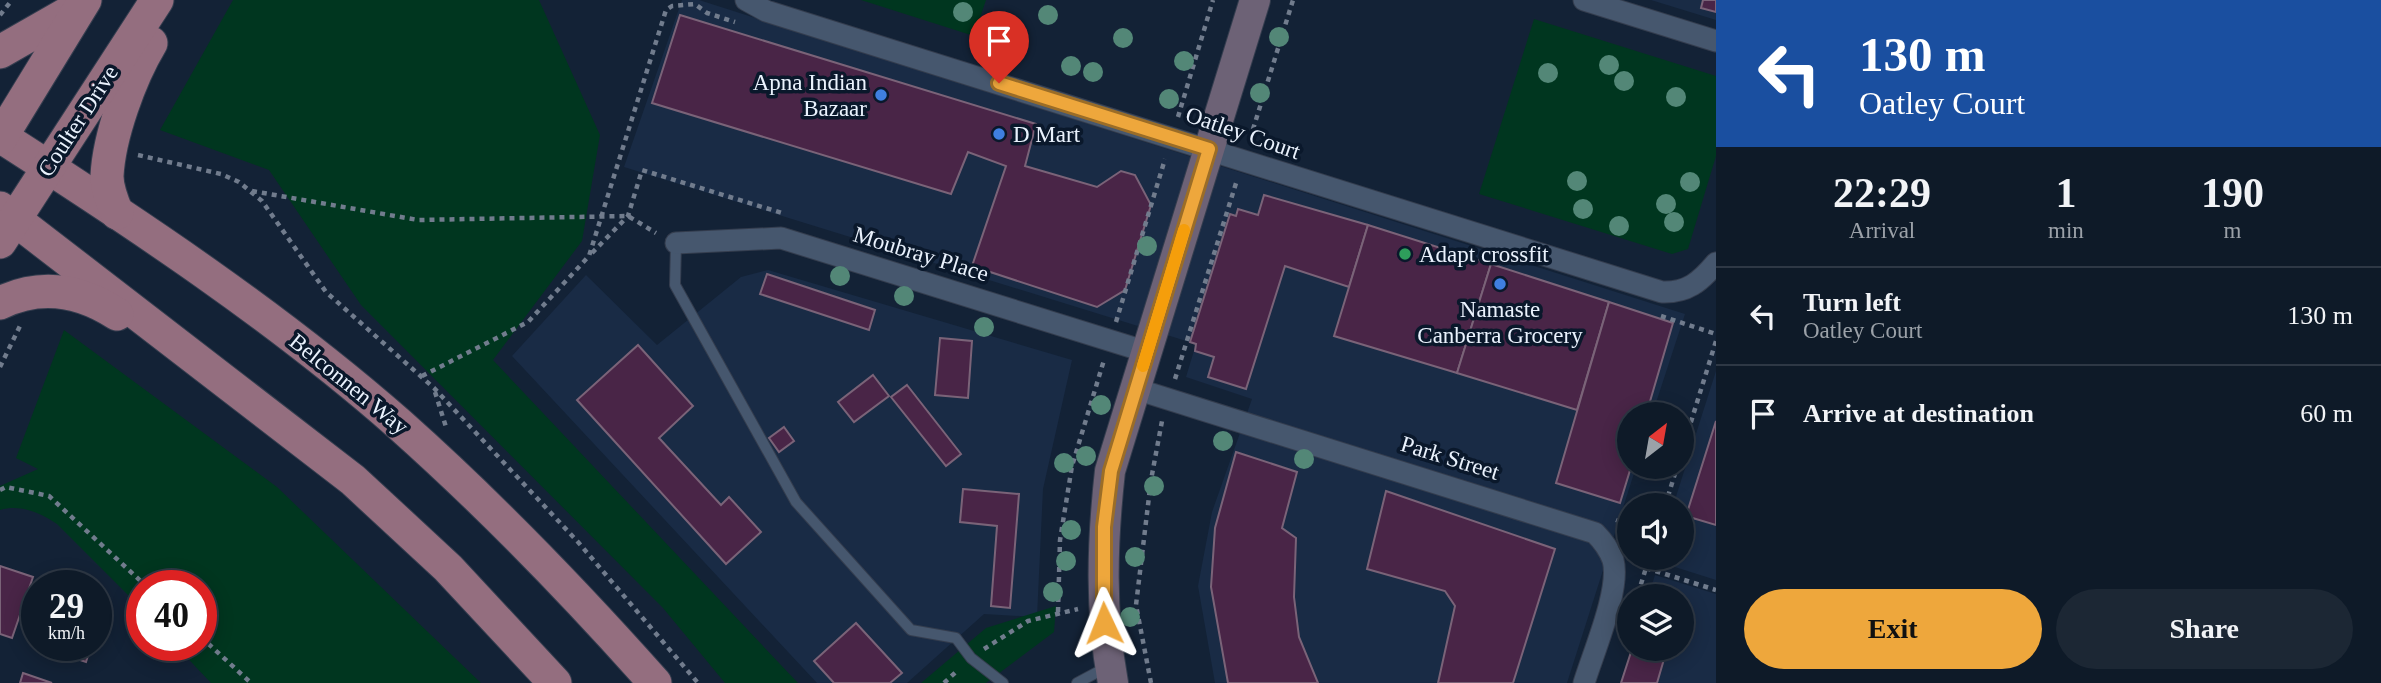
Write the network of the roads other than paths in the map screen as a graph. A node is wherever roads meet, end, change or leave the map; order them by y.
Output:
1 (157, 0) edge
2 (178, 0) edge
3 (746, 0) edge
4 (1255, 0) edge
5 (1584, 0) edge
6 (84, 2) edge
7 (1716, 41) edge
8 (0, 52) edge
9 (1, 137) edge
10 (1209, 149) junction
11 (47, 167) junction
12 (117, 213) junction
13 (5, 223) edge
14 (676, 243) joint
15 (1716, 263) edge
16 (12, 311) edge
17 (1147, 352) junction
18 (1136, 389) junction
19 (244, 393) junction
20 (1112, 674) edge
21 (555, 683) edge
22 (655, 683) edge
23 (1003, 683) edge
24 (1077, 683) edge
25 (1584, 683) edge

1 - 11 main road, Coulter Drive
2 - 12 main road
3 - 10 street, Oatley Court
4 - 10 street
5 - 7 street
6 - 8 main road
6 - 9 main road
9 - 11 main road, Belconnen Way
10 - 15 street, Oatley Court
10 - 17 street
11 - 12 main road, Belconnen Way
11 - 13 main road, Coulter Drive
12 - 22 main road, Belconnen Way
13 - 19 main road
14 - 17 street, Moubray Place
14 - 23 lane
16 - 19 main road
17 - 18 street
18 - 20 street
18 - 25 street, Park Street
19 - 21 main road
20 - 24 lane

